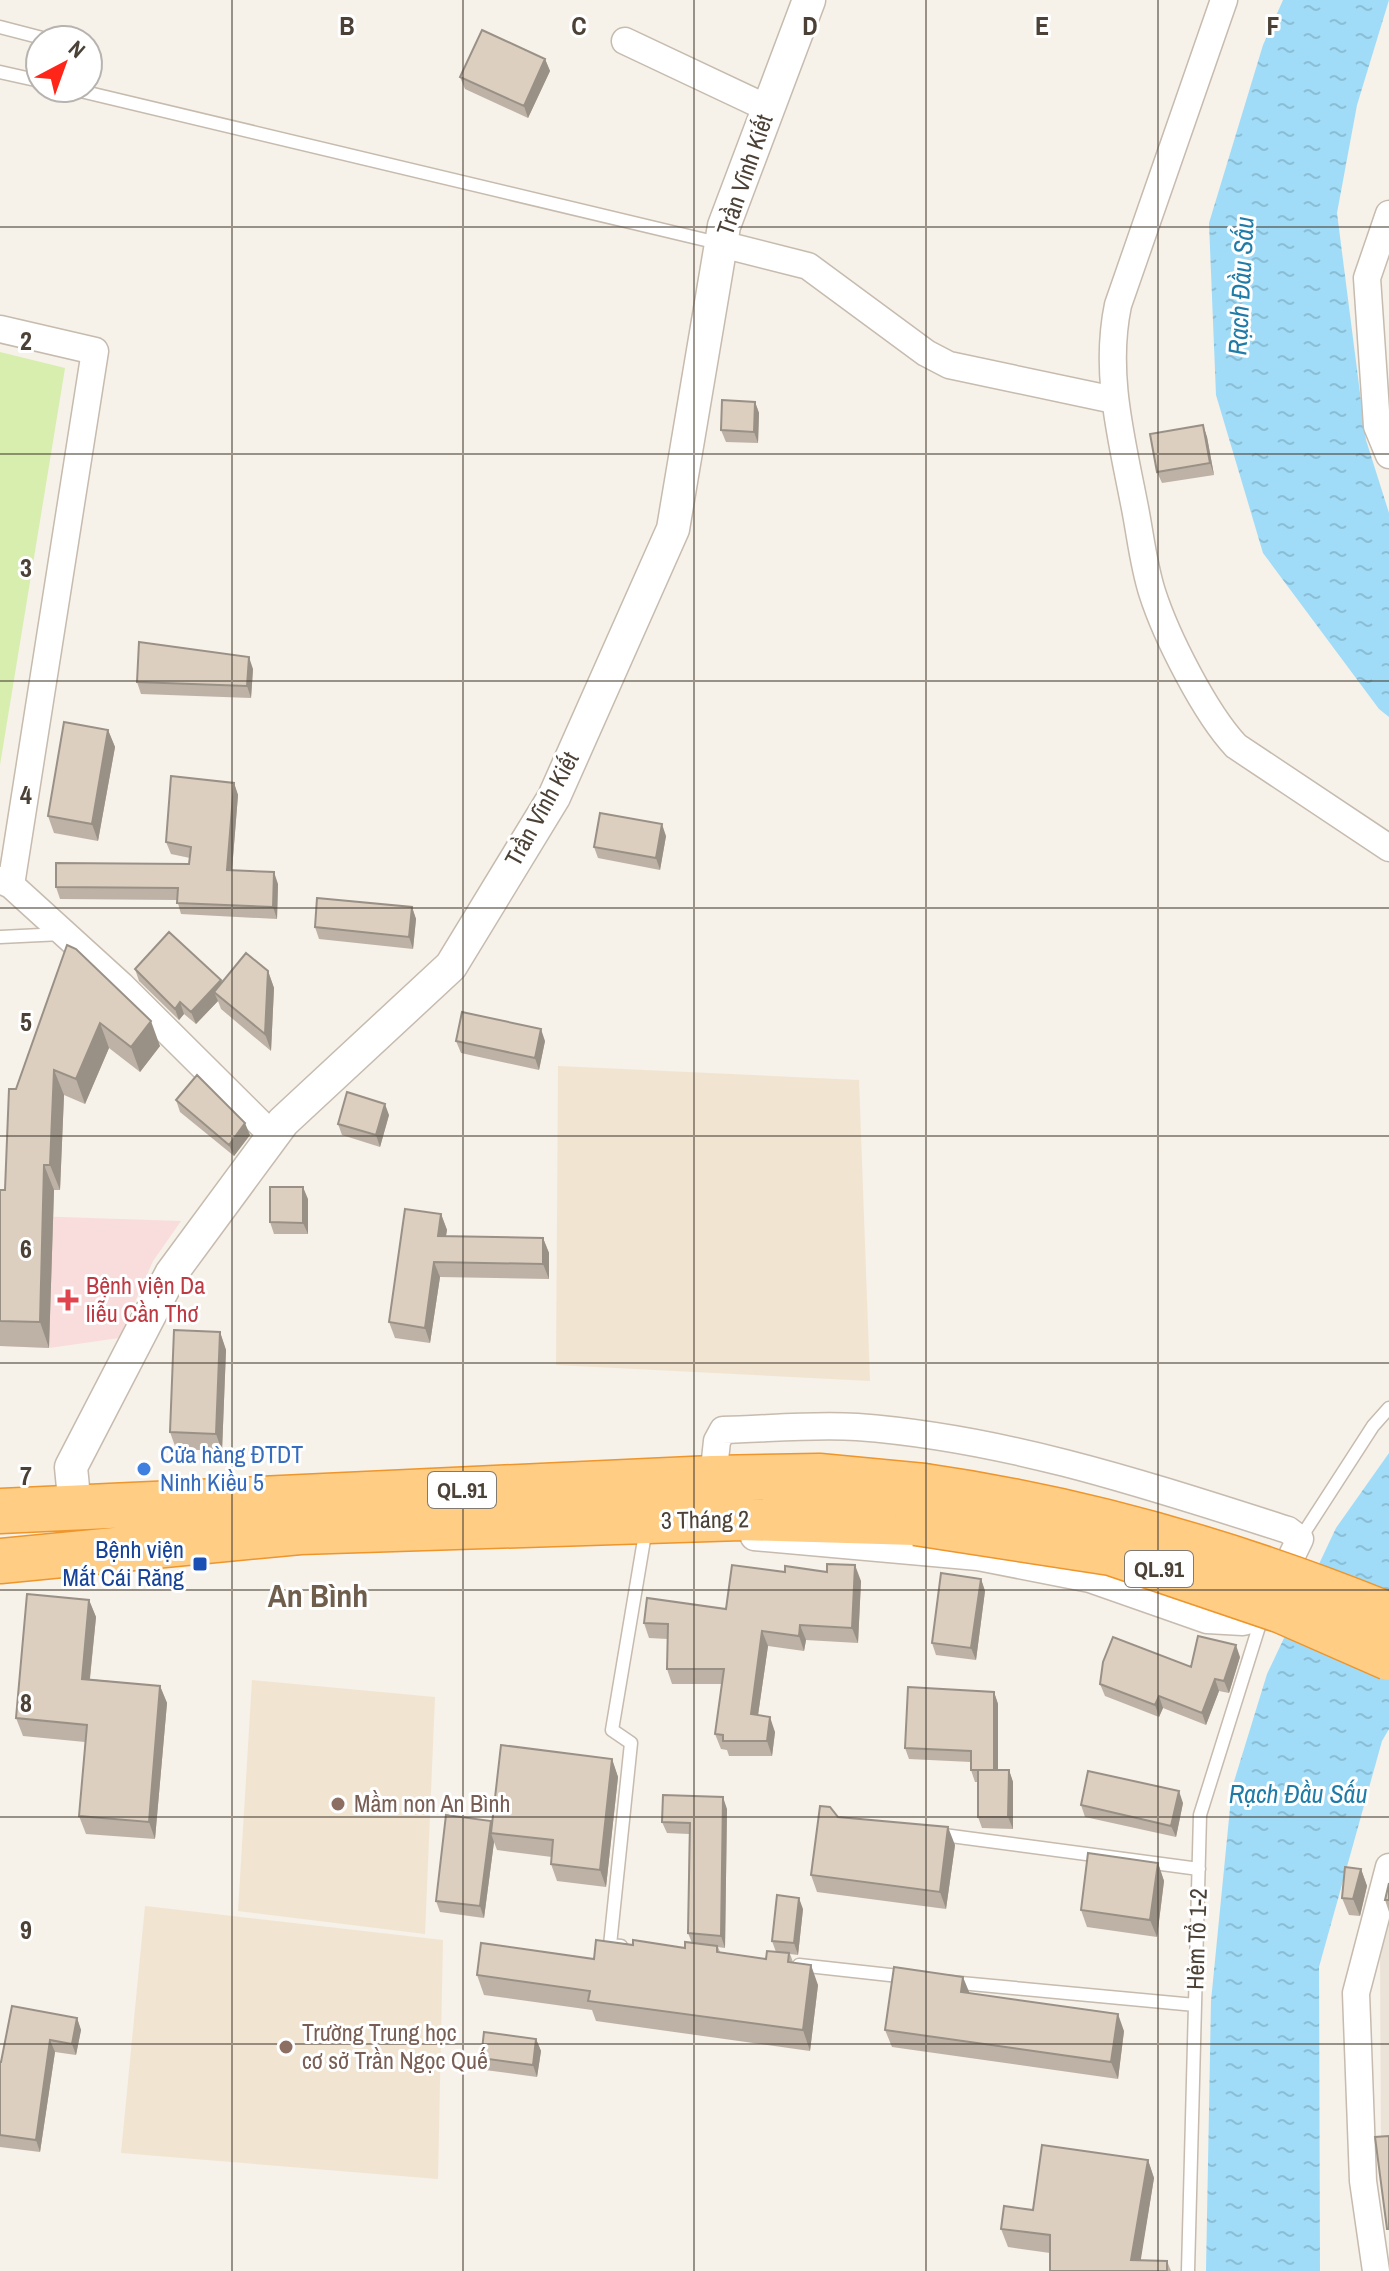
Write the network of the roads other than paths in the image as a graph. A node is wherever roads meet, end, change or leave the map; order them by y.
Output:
1 (809, 0) edge
2 (1224, 0) edge
3 (0, 27) edge
4 (24, 33) edge
5 (625, 41) dead end
6 (0, 72) edge
7 (24, 77) edge
8 (104, 97) edge
9 (767, 108) junction
10 (1389, 214) edge
11 (721, 244) junction
12 (0, 329) edge
13 (1114, 400) junction
14 (1389, 455) edge
15 (1389, 848) edge
16 (6, 882) edge
17 (65, 934) junction
18 (0, 937) edge
19 (274, 1137) junction
20 (1389, 1408) edge
21 (713, 1478) junction
22 (920, 1504) junction
23 (75, 1508) junction
24 (0, 1511) edge
25 (741, 1518) junction
26 (647, 1521) junction
27 (1300, 1539) junction
28 (0, 1563) edge
29 (1389, 1615) edge
30 (1262, 1617) junction
31 (1389, 1658) edge
32 (921, 1832) edge
33 (1389, 1867) edge
34 (1199, 1869) junction
35 (641, 1948) edge
36 (781, 1963) edge
37 (920, 1978) edge
38 (935, 1980) edge
39 (1195, 2005) junction
40 (1188, 2271) edge
41 (1376, 2271) edge

1 - 9 street, Trần Vĩnh Kiết
2 - 13 street
3 - 4 lane
5 - 9 street
6 - 7 lane
8 - 11 lane
9 - 11 street, Trần Vĩnh Kiết
10 - 14 street
11 - 13 street
11 - 19 street, Trần Vĩnh Kiết
12 - 16 street
13 - 15 street
16 - 17 street
17 - 18 lane
17 - 19 street
19 - 23 street, Trần Vĩnh Kiết
20 - 27 lane
21 - 22 highway, 3 Tháng 2 / QL.91
21 - 23 highway, 3 Tháng 2 / QL.91
21 - 27 street
22 - 25 highway, 3 Tháng 2 / QL.91
22 - 29 highway, 3 Tháng 2 / QL.91, bridge
22 - 31 highway, 3 Tháng 2 / QL.91, bridge
23 - 24 highway, 3 Tháng 2 / QL.91
25 - 26 highway, 3 Tháng 2 / QL.91
25 - 30 street
26 - 28 highway, 3 Tháng 2 / QL.91
26 - 35 lane
27 - 30 street
30 - 34 lane, Hẻm Tổ 1-2
32 - 34 lane
33 - 41 street
34 - 39 lane, Hẻm Tổ 1-2
36 - 37 lane
38 - 39 lane
39 - 40 lane, Hẻm Tổ 1-2

